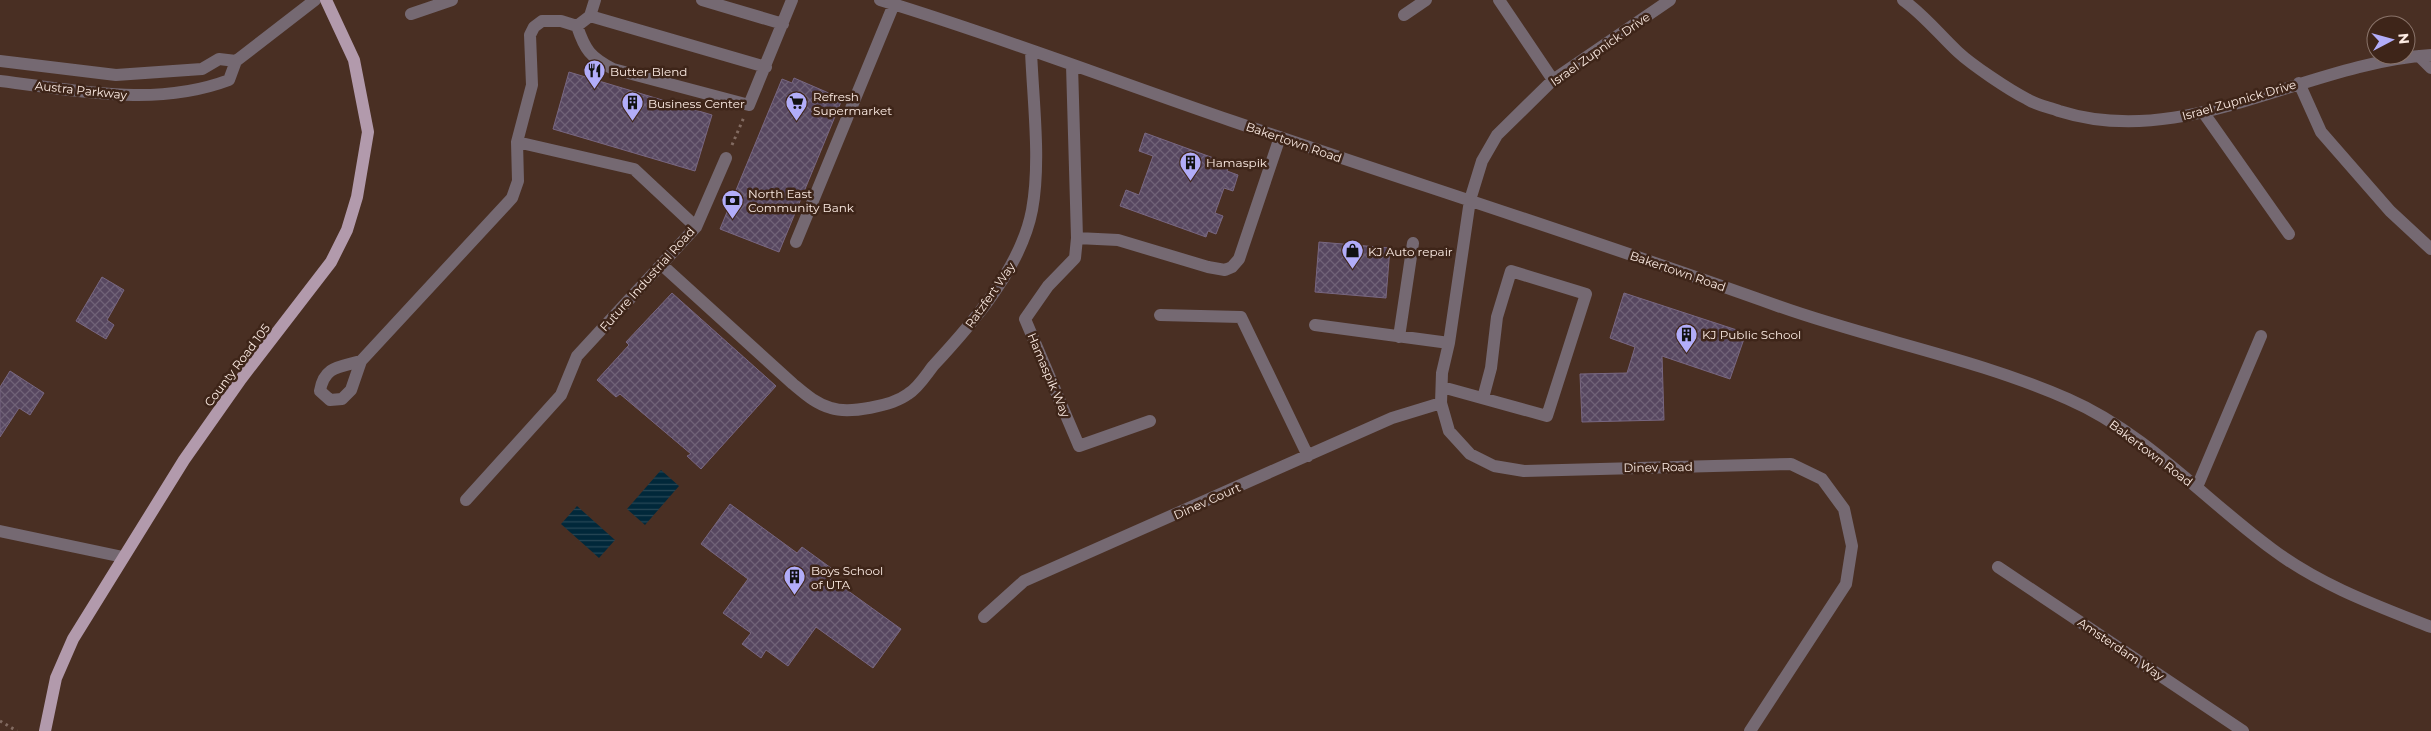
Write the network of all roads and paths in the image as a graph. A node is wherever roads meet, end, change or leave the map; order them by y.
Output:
1 (315, 0) edge
2 (326, 0) edge
3 (452, 0) edge
4 (595, 0) edge
5 (702, 0) edge
6 (792, 0) edge
7 (880, 0) edge
8 (1426, 0) edge
9 (1499, 0) edge
10 (1670, 0) edge
11 (1903, 0) edge
12 (894, 4) junction
13 (411, 14) dead end
14 (1404, 15) dead end
15 (590, 16) junction
16 (783, 24) junction
17 (577, 26) junction
18 (1031, 51) junction
19 (2425, 55) edge
20 (0, 61) edge
21 (236, 61) junction
22 (1072, 65) junction
23 (766, 67) junction
24 (2431, 68) edge
25 (1553, 80) junction
26 (0, 81) edge
27 (2299, 83) junction
28 (749, 105) junction
29 (2203, 112) junction
30 (1280, 137) junction
31 (517, 142) junction
32 (726, 158) joint
33 (1470, 200) junction
34 (696, 227) junction
35 (2289, 234) dead end
36 (1077, 238) junction
37 (796, 242) dead end
38 (1413, 243) dead end
39 (2431, 249) edge
40 (662, 265) junction
41 (1160, 315) dead end
42 (1315, 325) dead end
43 (2261, 336) dead end
44 (1399, 337) junction
45 (1449, 343) junction
46 (362, 361) dead end
47 (1442, 387) junction
48 (1483, 398) junction
49 (1441, 403) junction
50 (1150, 421) dead end
51 (1308, 456) junction
52 (2197, 487) junction
53 (466, 500) dead end
54 (0, 531) edge
55 (123, 557) junction
56 (1998, 567) dead end
57 (984, 617) dead end
58 (2431, 627) edge
59 (0, 721) edge
60 (17, 731) edge
61 (45, 731) edge
62 (1750, 731) edge
63 (2243, 731) edge

1 - 21 street, Austra Parkway
2 - 55 main road, County Road 105
3 - 13 street
4 - 15 street
5 - 16 street
6 - 16 street
7 - 12 street, Bakertown Road
8 - 14 street
9 - 25 street
10 - 25 street, Israel Zupnick Drive
11 - 29 street, Israel Zupnick Drive
12 - 18 street, Bakertown Road
12 - 37 street
15 - 17 street
15 - 23 street
16 - 23 street
17 - 28 street
17 - 31 street
18 - 22 street, Bakertown Road
18 - 40 street, Ratzfert Way
19 - 24 street
19 - 27 street, Israel Zupnick Drive
20 - 21 street, Austra Parkway
21 - 26 street, Austra Parkway
22 - 30 street, Bakertown Road
22 - 36 street, Hamaspik Way
23 - 28 street
25 - 33 street, Israel Zupnick Drive
27 - 29 street, Israel Zupnick Drive
27 - 39 street
28 - 32 path
29 - 35 street
30 - 33 street, Bakertown Road
30 - 36 street
31 - 34 street
31 - 46 street
32 - 34 street, Future Industrial Road
33 - 45 street, Dinev Road
33 - 52 street, Bakertown Road
34 - 40 street, Future Industrial Road
36 - 50 street, Hamaspik Way
38 - 44 street
40 - 53 street, Future Industrial Road
41 - 51 street
42 - 44 street
43 - 52 street
44 - 45 street
45 - 47 street, Dinev Road
47 - 48 street
47 - 49 street, Dinev Road
48 - 48 street
49 - 51 street, Dinev Court
49 - 62 street, Dinev Road
51 - 57 street, Dinev Court
52 - 58 street, Bakertown Road
54 - 55 street
55 - 61 main road, County Road 105
56 - 63 street, Amsterdam Way
59 - 60 path

